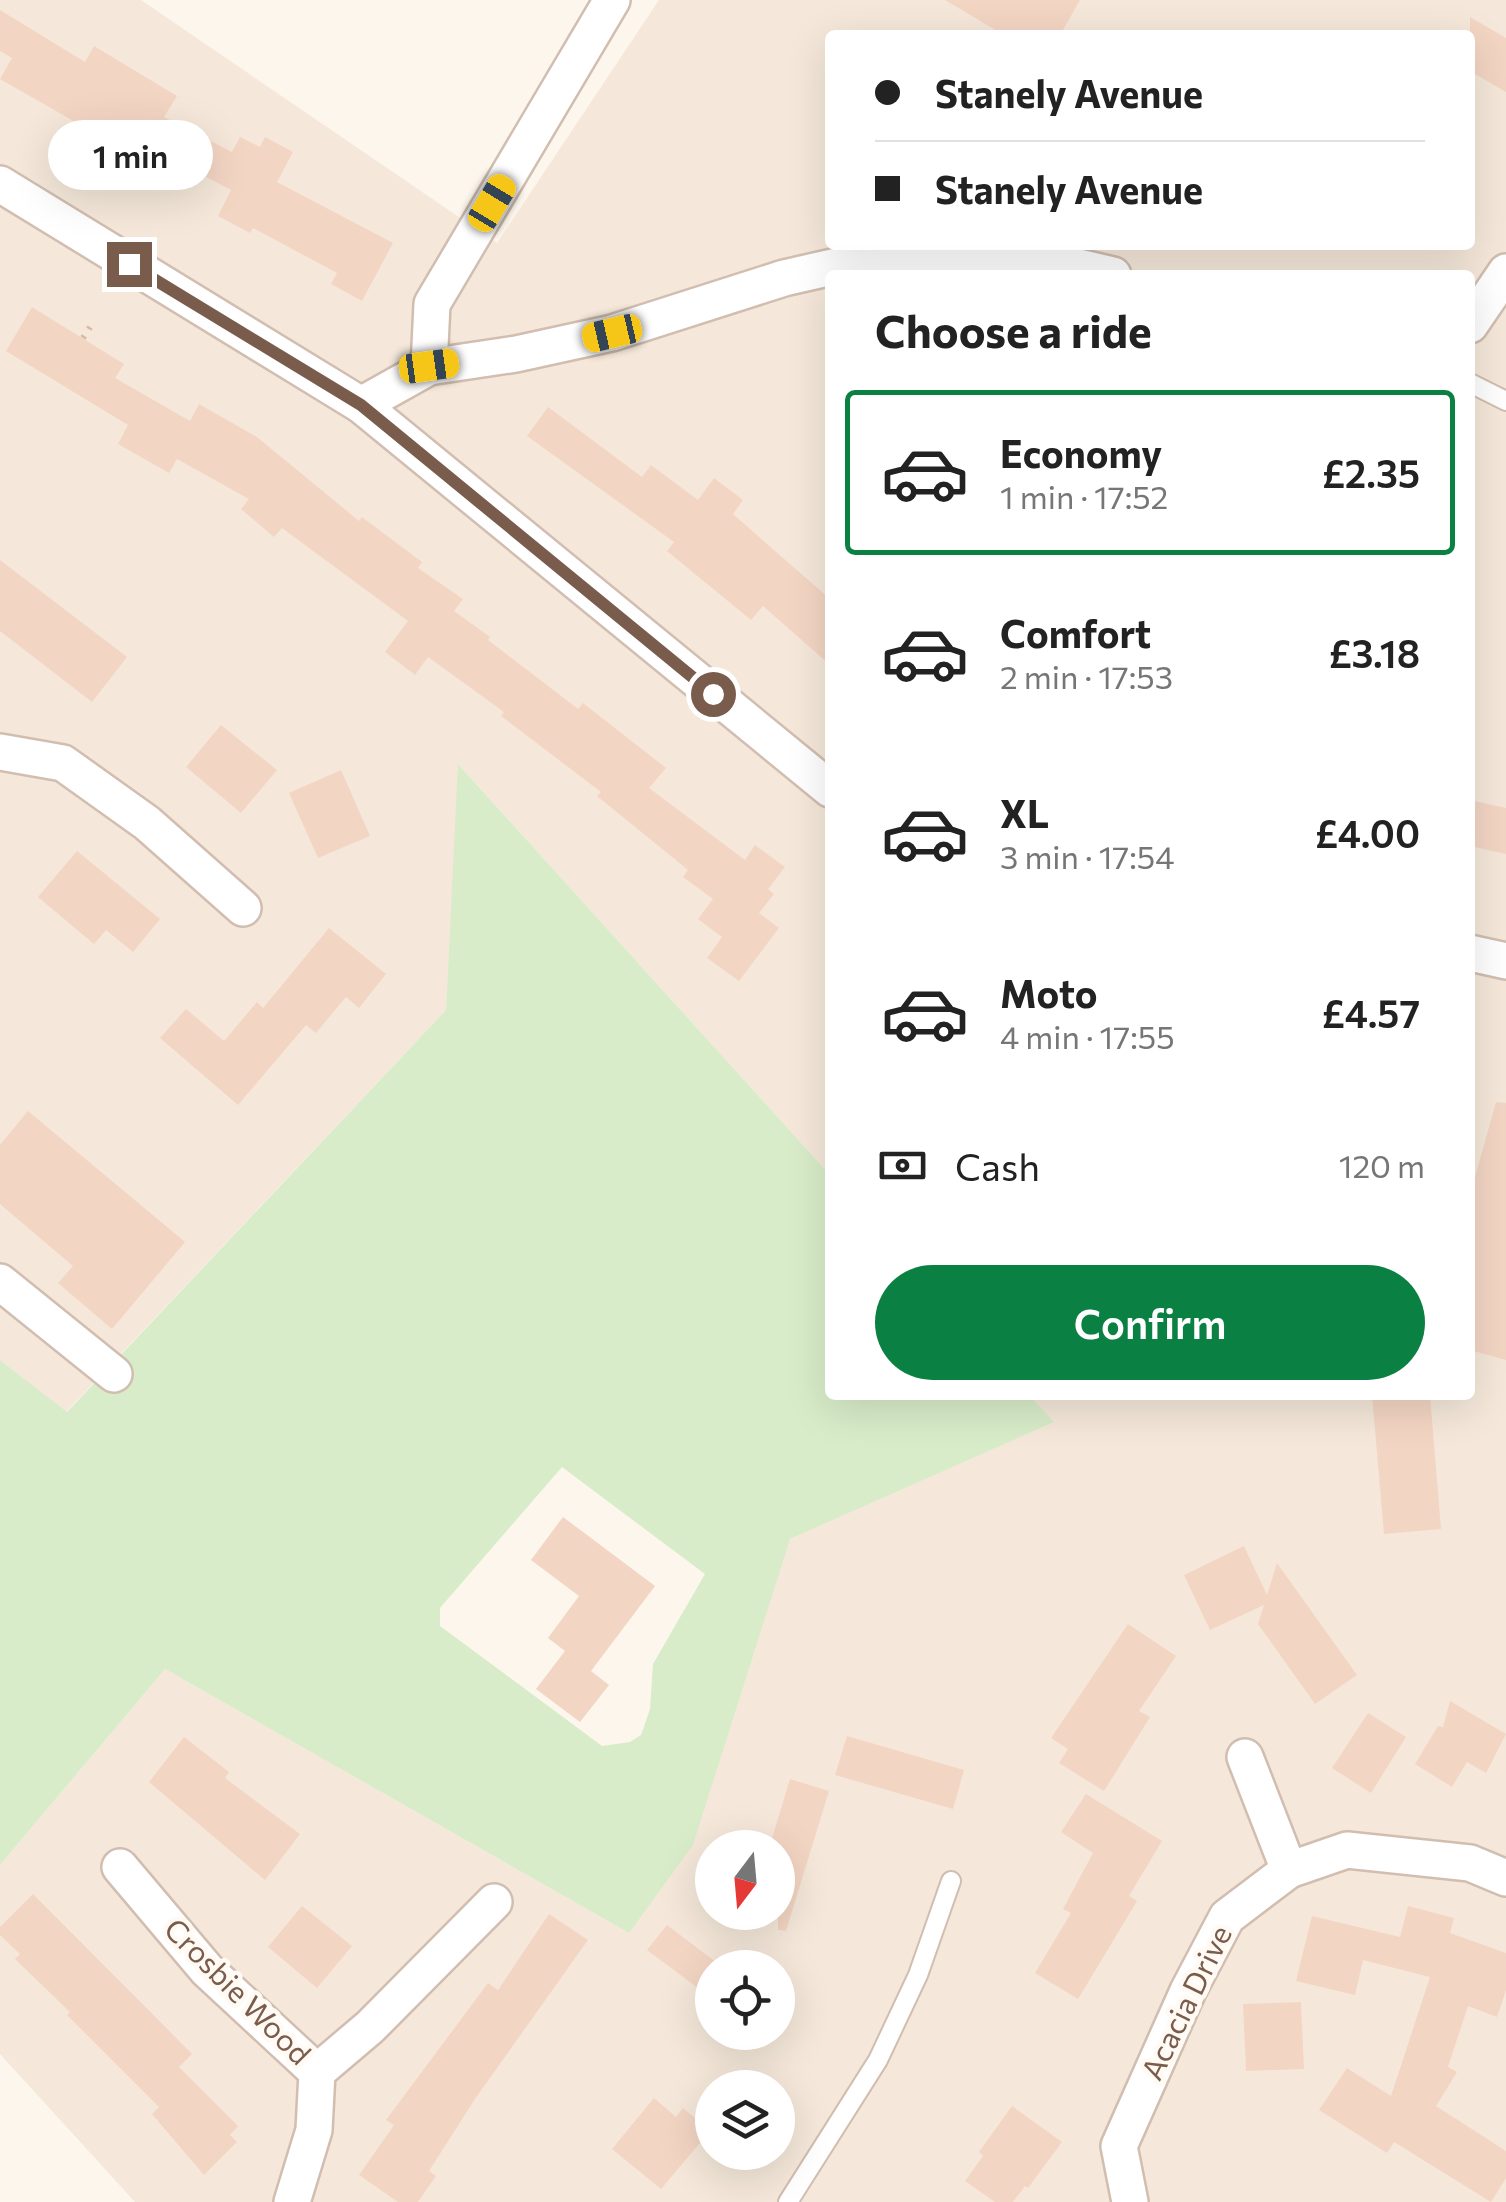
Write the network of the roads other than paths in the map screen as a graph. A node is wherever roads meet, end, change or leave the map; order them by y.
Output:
1 (612, 0) edge
2 (0, 184) edge
3 (1092, 270) edge
4 (1506, 272) edge
5 (1475, 318) edge
6 (429, 366) junction
7 (1475, 386) edge
8 (1506, 401) edge
9 (361, 405) junction
10 (0, 752) edge
11 (825, 786) edge
12 (244, 908) dead end
13 (1475, 954) edge
14 (1506, 961) edge
15 (0, 1282) edge
16 (114, 1374) dead end
17 (1245, 1757) dead end
18 (120, 1866) dead end
19 (1289, 1870) junction
20 (1506, 1878) edge
21 (951, 1881) dead end
22 (494, 1902) dead end
23 (317, 2072) junction
24 (292, 2202) edge
25 (788, 2202) edge
26 (1130, 2202) edge

1 - 6 street
2 - 9 street
3 - 6 street
4 - 5 street
6 - 9 street
7 - 8 lane
9 - 11 street
10 - 12 street
13 - 14 street
15 - 16 street
17 - 19 street
18 - 23 street, Crosbie Wood
19 - 20 street, Acacia Drive
19 - 26 street, Acacia Drive
21 - 25 lane
22 - 23 street, Crosbie Wood
23 - 24 street, Crosbie Wood

